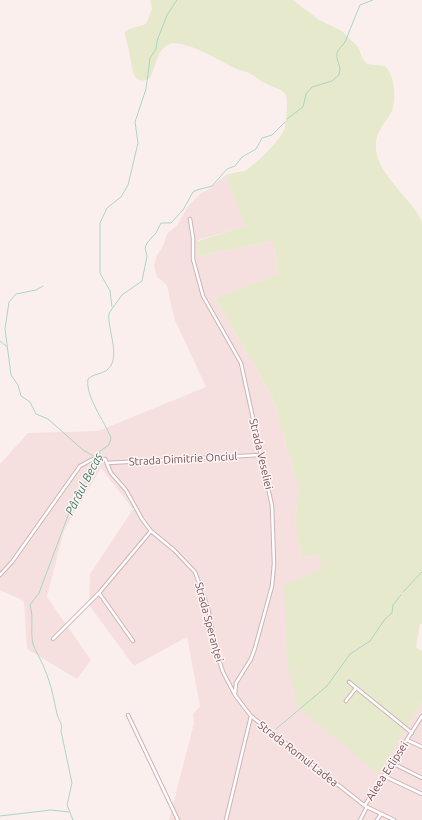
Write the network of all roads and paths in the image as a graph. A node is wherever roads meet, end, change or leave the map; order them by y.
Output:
1 (190, 219) dead end
2 (260, 455) junction
3 (106, 461) junction
4 (151, 531) junction
5 (0, 575) edge
6 (99, 592) junction
7 (53, 639) dead end
8 (133, 641) dead end
9 (349, 682) dead end
10 (356, 688) junction
11 (235, 695) junction
12 (346, 701) dead end
13 (128, 715) dead end
14 (251, 716) junction
15 (422, 716) edge
16 (412, 732) junction
17 (407, 740) junction
18 (422, 747) edge
19 (392, 763) junction
20 (384, 776) junction
21 (422, 778) edge
22 (422, 794) edge
23 (366, 806) junction
24 (381, 814) junction
25 (178, 820) edge
26 (226, 820) edge
27 (360, 820) edge
28 (377, 820) edge
29 (394, 820) edge

1 - 2 street, Strada Veseliei
2 - 3 street, Strada Dimitrie Onciul
2 - 11 street, Strada Veseliei
3 - 4 street, Strada Speranței
3 - 5 street, Strada Dimitrie Onciul
4 - 6 street
4 - 11 street, Strada Speranței
6 - 7 street
6 - 8 street
9 - 10 street
10 - 12 street
10 - 16 street
11 - 14 street, Strada Romul Ladea
13 - 25 street
14 - 23 street, Strada Romul Ladea
14 - 26 street
15 - 16 street, Aleea Eclipsei
16 - 17 street, Aleea Eclipsei
17 - 18 street
17 - 19 street, Aleea Eclipsei
19 - 20 street, Aleea Eclipsei
19 - 21 street
20 - 22 street
20 - 23 street, Aleea Eclipsei
23 - 24 street, Strada Romul Ladea
23 - 27 street
24 - 28 street
24 - 29 street, Strada Romul Ladea

